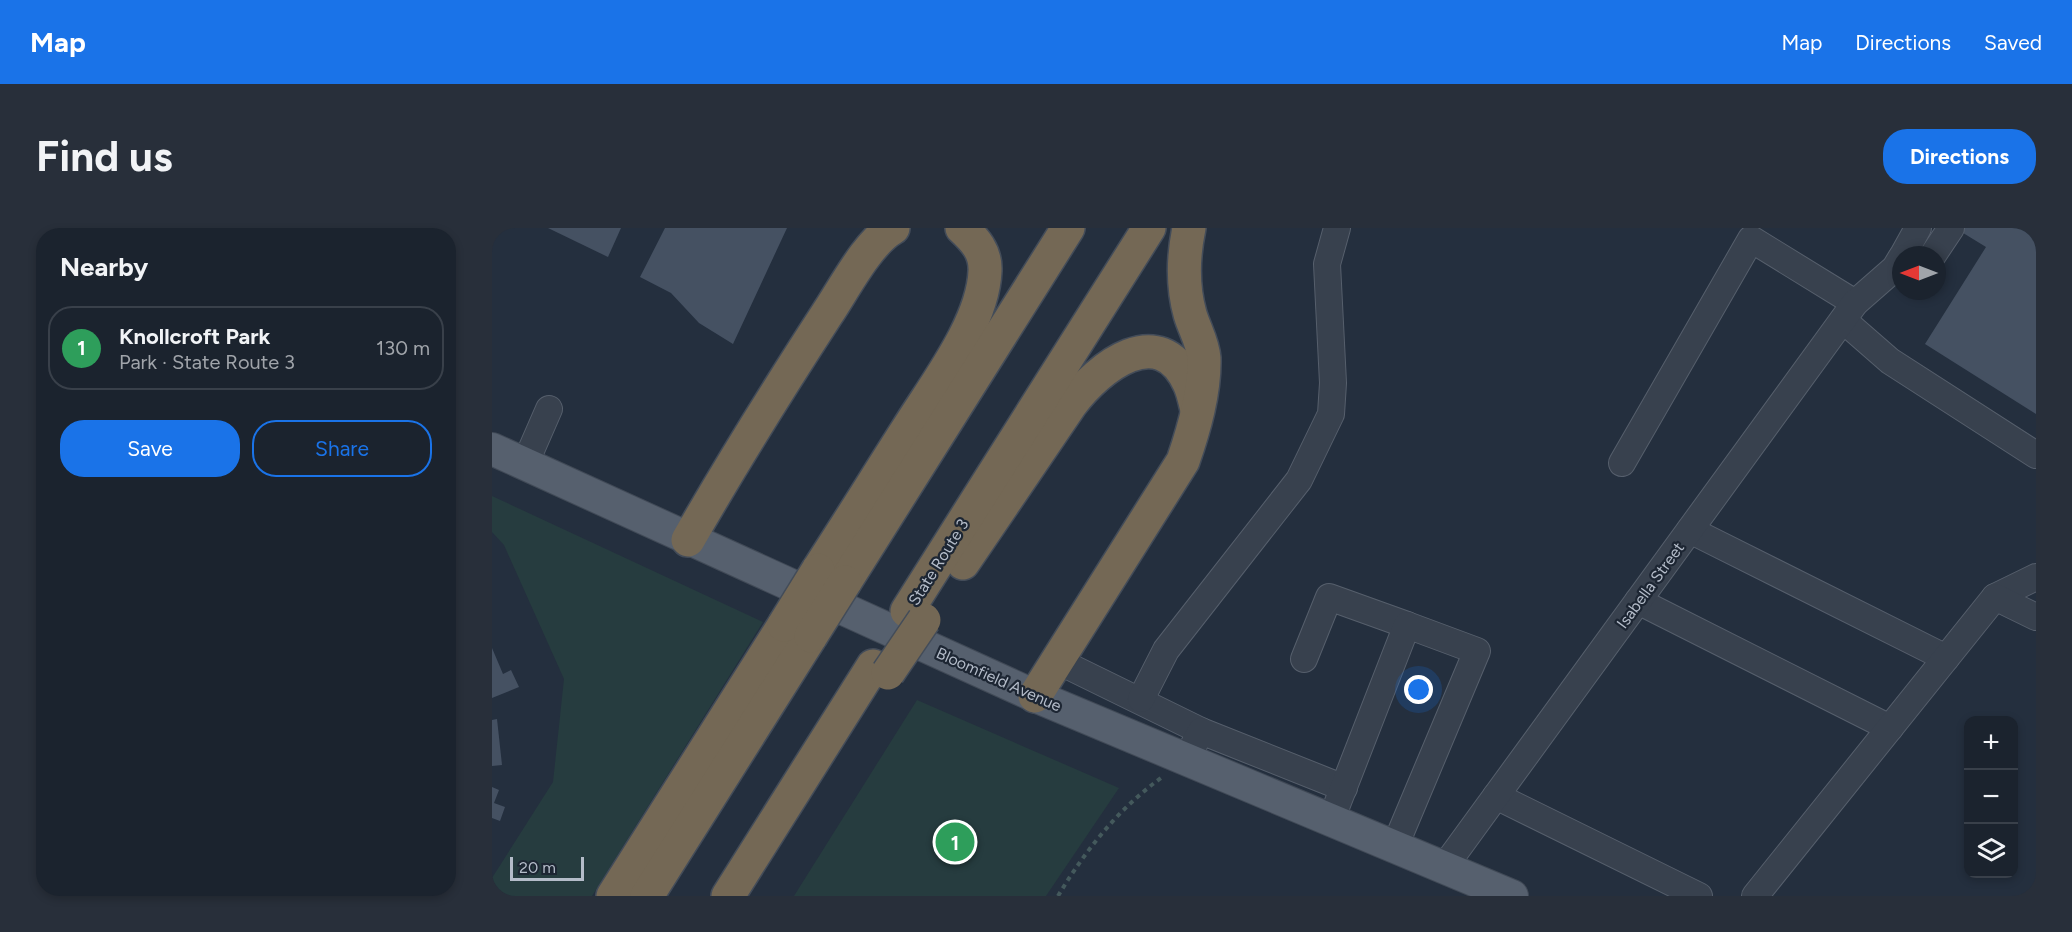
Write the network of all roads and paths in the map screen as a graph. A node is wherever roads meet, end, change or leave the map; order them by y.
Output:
1 (893, 228) edge
2 (962, 228) edge
3 (1068, 228) edge
4 (1149, 228) edge
5 (1189, 228) edge
6 (1337, 228) edge
7 (1918, 228) edge
8 (1951, 228) edge
9 (1909, 246) edge
10 (1939, 246) edge
11 (1892, 272) edge
12 (1849, 311) junction
13 (549, 410) dead end
14 (1198, 412) junction
15 (492, 449) edge
16 (2036, 455) edge
17 (1622, 463) dead end
18 (525, 464) junction
19 (1690, 530) junction
20 (688, 540) junction
21 (832, 576) junction
22 (2036, 577) edge
23 (1995, 597) junction
24 (1638, 601) junction
25 (916, 615) junction
26 (2036, 617) edge
27 (1407, 625) junction
28 (797, 630) junction
29 (1946, 658) junction
30 (1304, 659) dead end
31 (1058, 661) junction
32 (1035, 696) junction
33 (1141, 699) junction
34 (1890, 728) junction
35 (1201, 731) junction
36 (1186, 760) junction
37 (1344, 788) junction
38 (1496, 796) junction
39 (1331, 820) junction
40 (1395, 846) junction
41 (1445, 866) junction
42 (613, 896) edge
43 (648, 896) edge
44 (728, 896) edge
45 (1058, 896) edge
46 (1512, 896) edge
47 (1699, 896) edge
48 (1755, 896) edge

1 - 20 highway
2 - 21 highway
3 - 21 highway
4 - 25 highway, State Route 3
5 - 14 highway
6 - 33 street
7 - 9 street, Isabella Street
8 - 10 street
11 - 12 street, Isabella Street
12 - 16 street
12 - 17 street
12 - 19 street, Isabella Street
13 - 18 street
14 - 25 highway
14 - 31 highway
15 - 18 main road, Bloomfield Avenue
18 - 20 main road, Bloomfield Avenue
19 - 24 street, Isabella Street
19 - 29 street
20 - 32 main road, Bloomfield Avenue
21 - 28 highway, bridge
22 - 23 street
23 - 26 street
23 - 29 street
24 - 34 street
24 - 38 street, Isabella Street
25 - 44 highway, bridge
27 - 30 street
27 - 37 street
27 - 40 street
28 - 42 highway
28 - 43 highway
29 - 34 street
31 - 32 highway
31 - 33 street
32 - 36 main road, Bloomfield Avenue
33 - 35 street
34 - 48 street
35 - 36 street
35 - 37 street
36 - 39 main road, Bloomfield Avenue
36 - 45 path
37 - 39 street
38 - 41 street, Isabella Street
38 - 47 street
39 - 40 main road, Bloomfield Avenue
40 - 41 main road, Bloomfield Avenue
41 - 46 main road, Bloomfield Avenue

